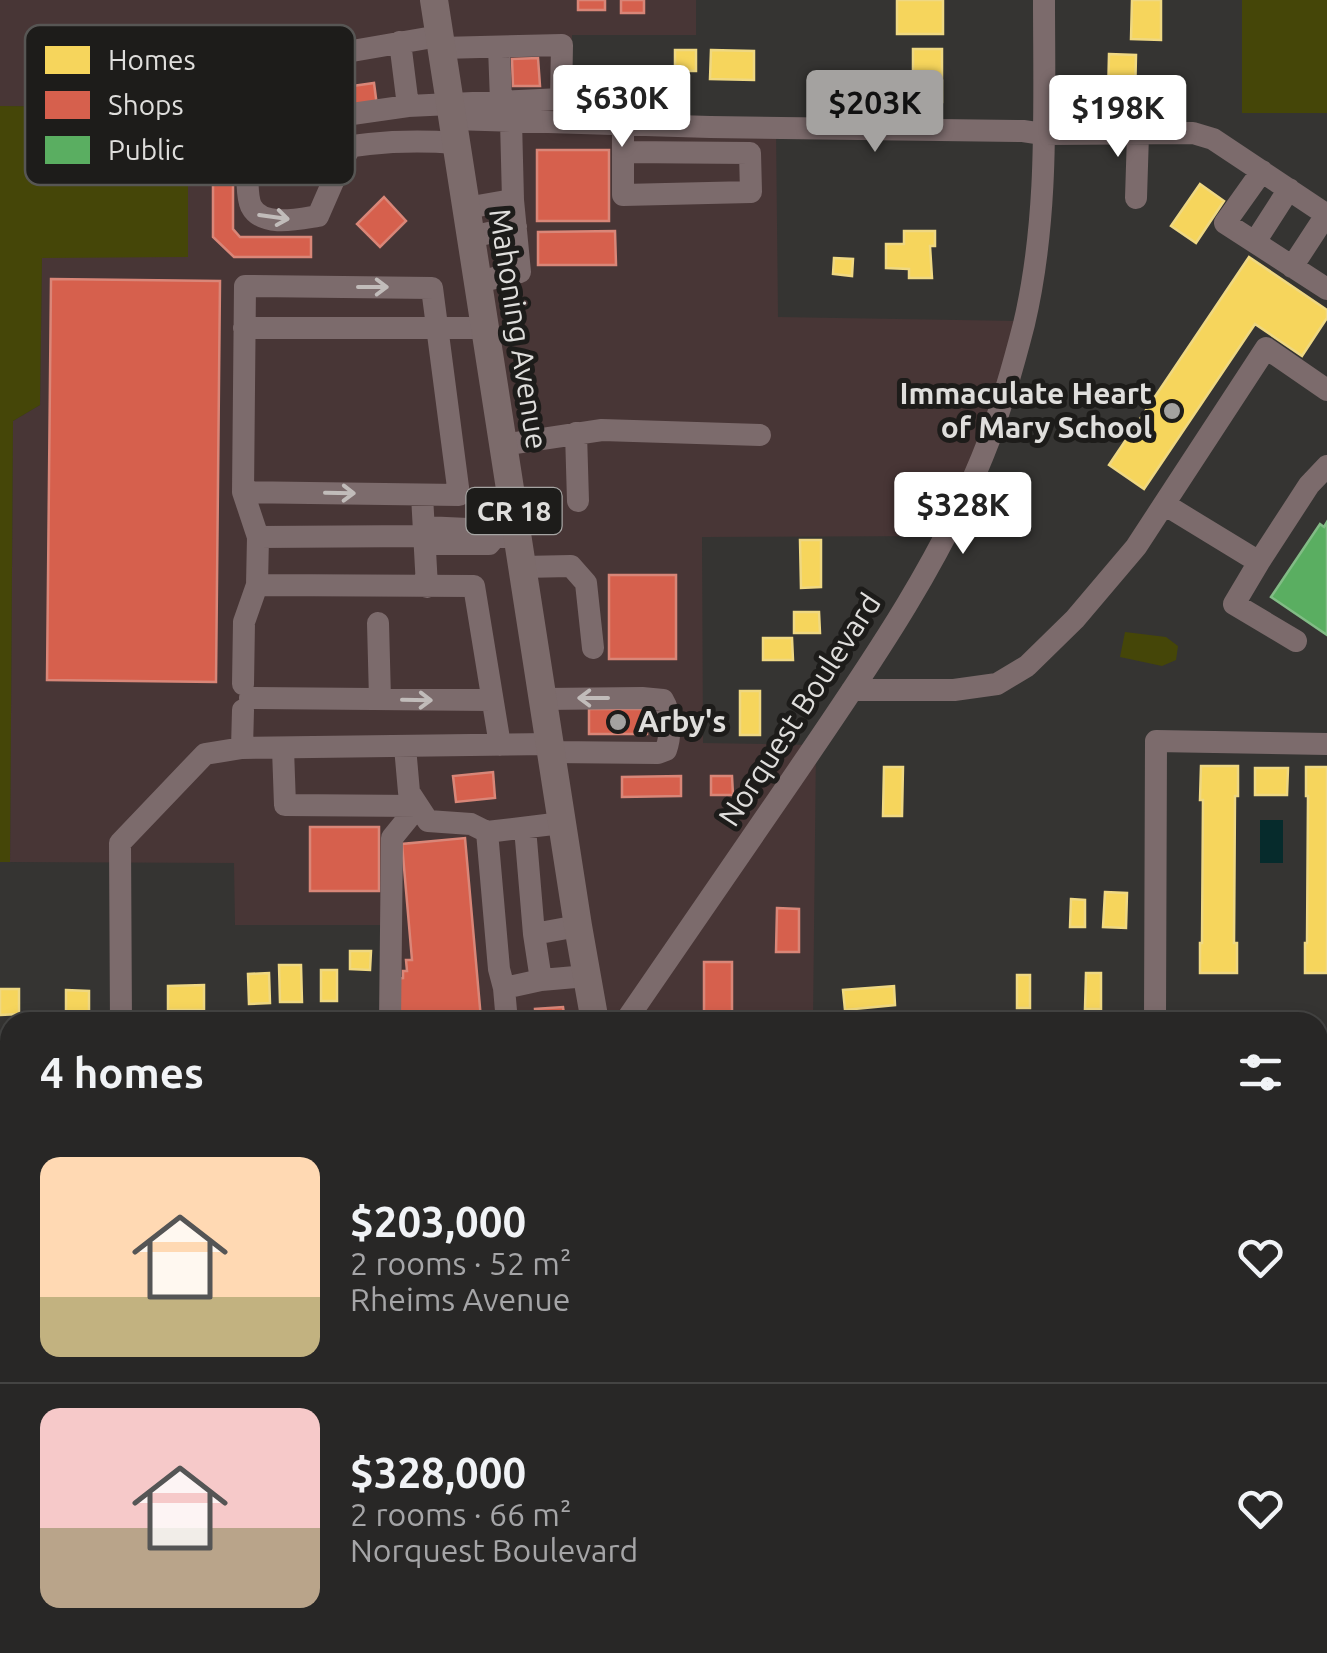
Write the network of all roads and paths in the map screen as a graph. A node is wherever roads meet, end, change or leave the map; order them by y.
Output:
1 (434, 0) edge
2 (1044, 0) edge
3 (400, 42) junction
4 (440, 42) junction
5 (499, 47) junction
6 (355, 50) edge
7 (408, 106) junction
8 (506, 111) junction
9 (355, 114) edge
10 (453, 121) junction
11 (623, 124) junction
12 (1044, 134) junction
13 (1138, 134) junction
14 (355, 147) edge
15 (623, 152) junction
16 (1262, 171) junction
17 (248, 185) edge
18 (332, 185) edge
19 (1289, 190) junction
20 (1136, 198) dead end
21 (513, 200) junction
22 (466, 208) junction
23 (1327, 215) edge
24 (516, 227) junction
25 (471, 237) junction
26 (1254, 242) junction
27 (1292, 267) junction
28 (478, 282) junction
29 (1327, 290) edge
30 (244, 328) junction
31 (437, 328) junction
32 (485, 328) junction
33 (1327, 390) edge
34 (576, 432) junction
35 (760, 435) dead end
36 (503, 445) junction
37 (1327, 466) edge
38 (243, 492) junction
39 (422, 495) junction
40 (578, 501) dead end
41 (1164, 504) junction
42 (424, 536) junction
43 (258, 537) junction
44 (506, 537) junction
45 (1259, 562) junction
46 (522, 568) junction
47 (257, 585) junction
48 (427, 587) junction
49 (378, 624) dead end
50 (1296, 641) dead end
51 (593, 648) dead end
52 (852, 690) junction
53 (245, 697) junction
54 (543, 698) junction
55 (380, 699) junction
56 (492, 700) junction
57 (1327, 744) edge
58 (500, 745) junction
59 (405, 747) junction
60 (242, 748) junction
61 (550, 748) junction
62 (283, 749) junction
63 (418, 806) junction
64 (562, 823) junction
65 (525, 828) junction
66 (487, 832) junction
67 (578, 926) junction
68 (534, 934) junction
69 (587, 976) junction
70 (540, 980) junction
71 (504, 988) junction
72 (121, 1012) edge
73 (390, 1012) edge
74 (506, 1012) edge
75 (594, 1012) edge
76 (632, 1012) edge
77 (1156, 1012) edge

1 - 4 main road, Mahoning Avenue / CR 18
2 - 12 street, Norquest Boulevard
3 - 4 street
3 - 6 street
3 - 7 street
4 - 5 street
4 - 10 main road, Mahoning Avenue / CR 18
5 - 8 street
5 - 8 street
7 - 9 street
7 - 10 street
8 - 10 street
8 - 11 street
8 - 21 street
10 - 14 street
10 - 22 main road, Mahoning Avenue / CR 18
11 - 12 street
11 - 15 street
12 - 13 street
12 - 52 street, Norquest Boulevard
13 - 16 street
13 - 20 street
15 - 15 street
16 - 19 street
16 - 26 street
17 -> 18 street
19 - 23 street
19 - 26 street
21 - 22 street
21 - 24 street
22 - 25 main road, Mahoning Avenue / CR 18
23 - 27 street
24 - 25 street
24 - 28 street
25 - 28 main road, Mahoning Avenue / CR 18
26 - 27 street
27 - 29 street
28 - 32 main road, Mahoning Avenue / CR 18
30 - 31 street
30 -> 31 street
30 - 38 street
31 - 32 street
31 - 39 street
32 - 36 main road, Mahoning Avenue / CR 18
33 - 41 street
34 - 35 street
34 - 36 street
34 - 40 street
36 - 44 main road, Mahoning Avenue / CR 18
37 - 45 street
38 -> 39 street
38 - 43 street
39 - 42 street
41 - 45 street
41 - 52 street
42 - 43 street
42 - 44 street
42 - 48 street
43 - 47 street
44 - 46 main road, Mahoning Avenue / CR 18
45 - 50 street
46 - 51 street
46 - 54 main road, Mahoning Avenue / CR 18
47 - 48 street
47 - 53 street
48 - 56 street
49 - 55 street
52 - 76 street, Norquest Boulevard
53 - 55 street
53 - 60 street
54 - 61 main road, Mahoning Avenue / CR 18
61 -> 54 street
55 -> 56 street
56 - 58 street
57 - 77 street
58 - 59 street
58 - 61 street
59 - 62 street
59 - 63 street
60 - 62 street
60 - 72 street
61 - 64 main road, Mahoning Avenue / CR 18
62 - 63 street
63 - 66 street
63 - 73 street
64 - 65 street
64 - 67 main road, Mahoning Avenue / CR 18
65 - 66 street
65 - 68 street
66 - 71 street
67 - 68 street
67 - 69 main road, Mahoning Avenue / CR 18
68 - 70 street
69 - 70 street
69 - 75 main road, Mahoning Avenue / CR 18
70 - 71 street
71 - 74 street

